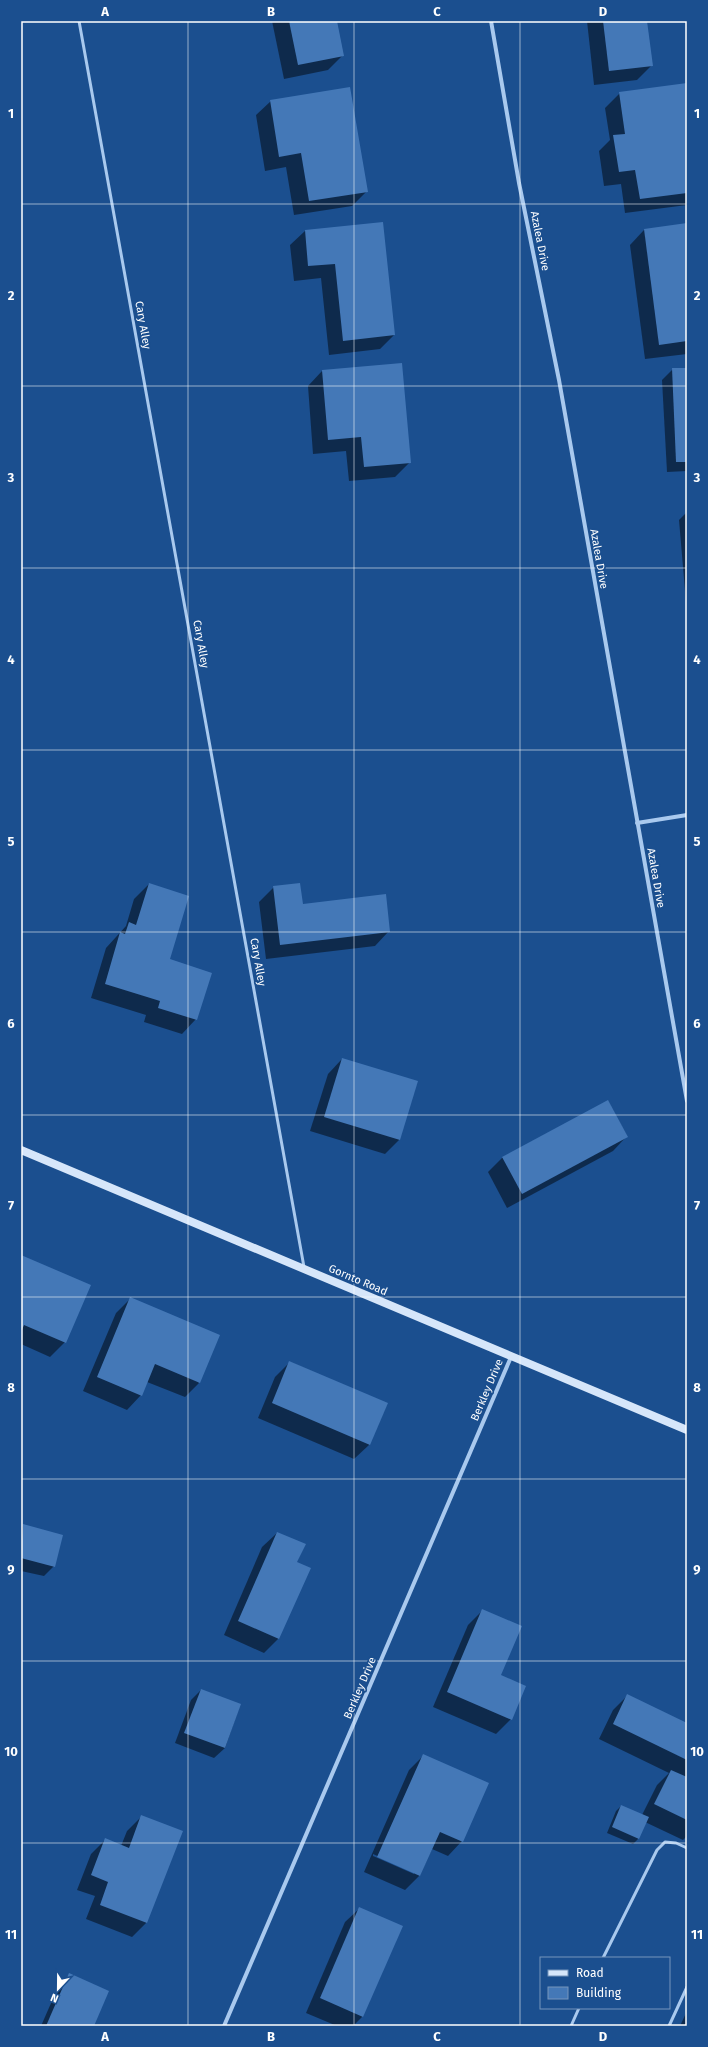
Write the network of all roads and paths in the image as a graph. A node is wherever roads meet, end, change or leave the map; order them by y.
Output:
1 (79, 21) edge
2 (491, 21) edge
3 (687, 815) edge
4 (637, 823) junction
5 (687, 1101) edge
6 (21, 1150) edge
7 (304, 1269) junction
8 (511, 1357) junction
9 (687, 1430) edge
10 (687, 1848) edge
11 (604, 1957) edge
12 (687, 1987) edge
13 (579, 2009) edge
14 (224, 2026) edge
15 (571, 2026) edge
16 (669, 2026) edge

1 - 7 lane, Cary Alley
2 - 4 street, Azalea Drive
3 - 4 street
4 - 5 street, Azalea Drive
6 - 7 main road, Gornto Road
7 - 8 main road, Gornto Road
8 - 9 main road, Gornto Road
8 - 14 street, Berkley Drive
10 - 11 lane
12 - 16 lane
13 - 15 lane

